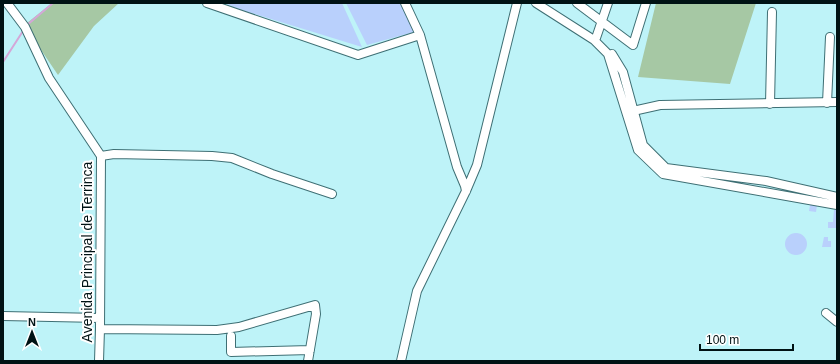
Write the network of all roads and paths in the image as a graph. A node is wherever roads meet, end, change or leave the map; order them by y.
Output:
1 (6, 3) edge
2 (207, 3) edge
3 (405, 3) edge
4 (517, 3) edge
5 (536, 3) edge
6 (543, 3) edge
7 (577, 3) edge
8 (608, 3) edge
9 (646, 3) edge
10 (772, 12) dead end
11 (602, 21) junction
12 (420, 35) junction
13 (830, 37) dead end
14 (596, 38) junction
15 (837, 102) edge
16 (828, 103) junction
17 (770, 104) junction
18 (633, 111) junction
19 (101, 156) junction
20 (466, 191) junction
21 (332, 194) dead end
22 (837, 197) edge
23 (837, 205) edge
24 (826, 313) dead end
25 (3, 316) edge
26 (100, 318) junction
27 (837, 322) edge
28 (100, 329) junction
29 (231, 336) dead end
30 (310, 350) junction
31 (99, 361) edge
32 (308, 361) edge
33 (401, 361) edge

1 - 19 street, Avenida Principal de Terrinca
2 - 12 street
3 - 12 street
4 - 20 street
5 - 23 street
6 - 14 street
7 - 11 street
8 - 11 street
9 - 11 street
10 - 17 street
11 - 14 street
12 - 20 street
13 - 16 street
14 - 18 street
15 - 16 street
16 - 17 street
17 - 18 street
18 - 22 street
19 - 21 street
19 - 26 street, Avenida Principal de Terrinca
20 - 33 street
24 - 27 street
25 - 26 street
26 - 28 street, Avenida Principal de Terrinca
28 - 30 street
28 - 31 street, Avenida Principal de Terrinca
29 - 30 street
30 - 32 street

